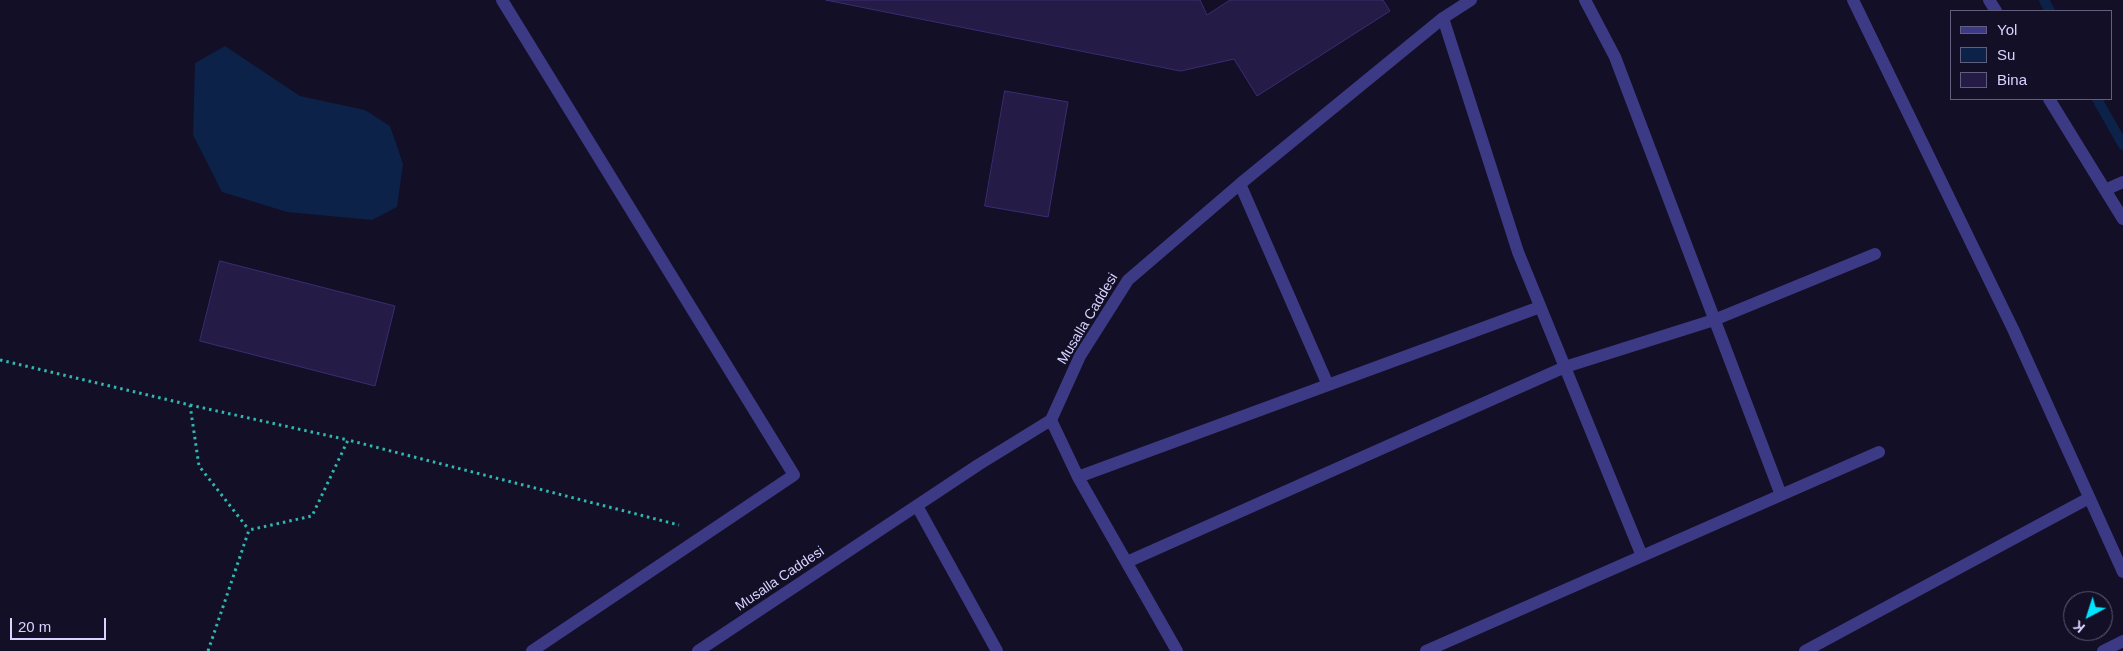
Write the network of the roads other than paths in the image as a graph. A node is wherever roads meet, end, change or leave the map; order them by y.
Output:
1 (502, 0) edge
2 (1471, 0) edge
3 (1585, 0) edge
4 (1854, 0) edge
5 (1443, 18) junction
6 (2050, 100) edge
7 (2123, 182) edge
8 (1240, 184) junction
9 (2105, 190) junction
10 (2123, 218) edge
11 (1875, 254) dead end
12 (1540, 307) junction
13 (1714, 320) junction
14 (1564, 367) junction
15 (1328, 385) junction
16 (1052, 420) junction
17 (1879, 452) dead end
18 (1078, 477) junction
19 (1781, 495) junction
20 (2089, 498) junction
21 (917, 506) junction
22 (1642, 556) junction
23 (1127, 562) junction
24 (2123, 572) edge
25 (2123, 641) edge
26 (532, 651) edge
27 (698, 651) edge
28 (997, 651) edge
29 (1178, 651) edge
30 (1426, 651) edge
31 (1805, 651) edge
32 (2103, 651) edge

1 - 26 street
2 - 5 street, Musalla Caddesi
3 - 13 street
4 - 20 street
5 - 8 street, Musalla Caddesi
5 - 12 street
6 - 9 street
7 - 9 street
8 - 15 street
8 - 16 street, Musalla Caddesi
9 - 10 street
11 - 13 street
12 - 14 street
12 - 15 street
13 - 14 street
13 - 19 street
14 - 22 street
14 - 23 street
15 - 18 street
16 - 18 street
16 - 21 street, Musalla Caddesi
17 - 19 street
18 - 23 street
19 - 22 street
20 - 24 street
20 - 31 street
21 - 27 street, Musalla Caddesi
21 - 28 street
22 - 30 street
23 - 29 street
25 - 32 street

